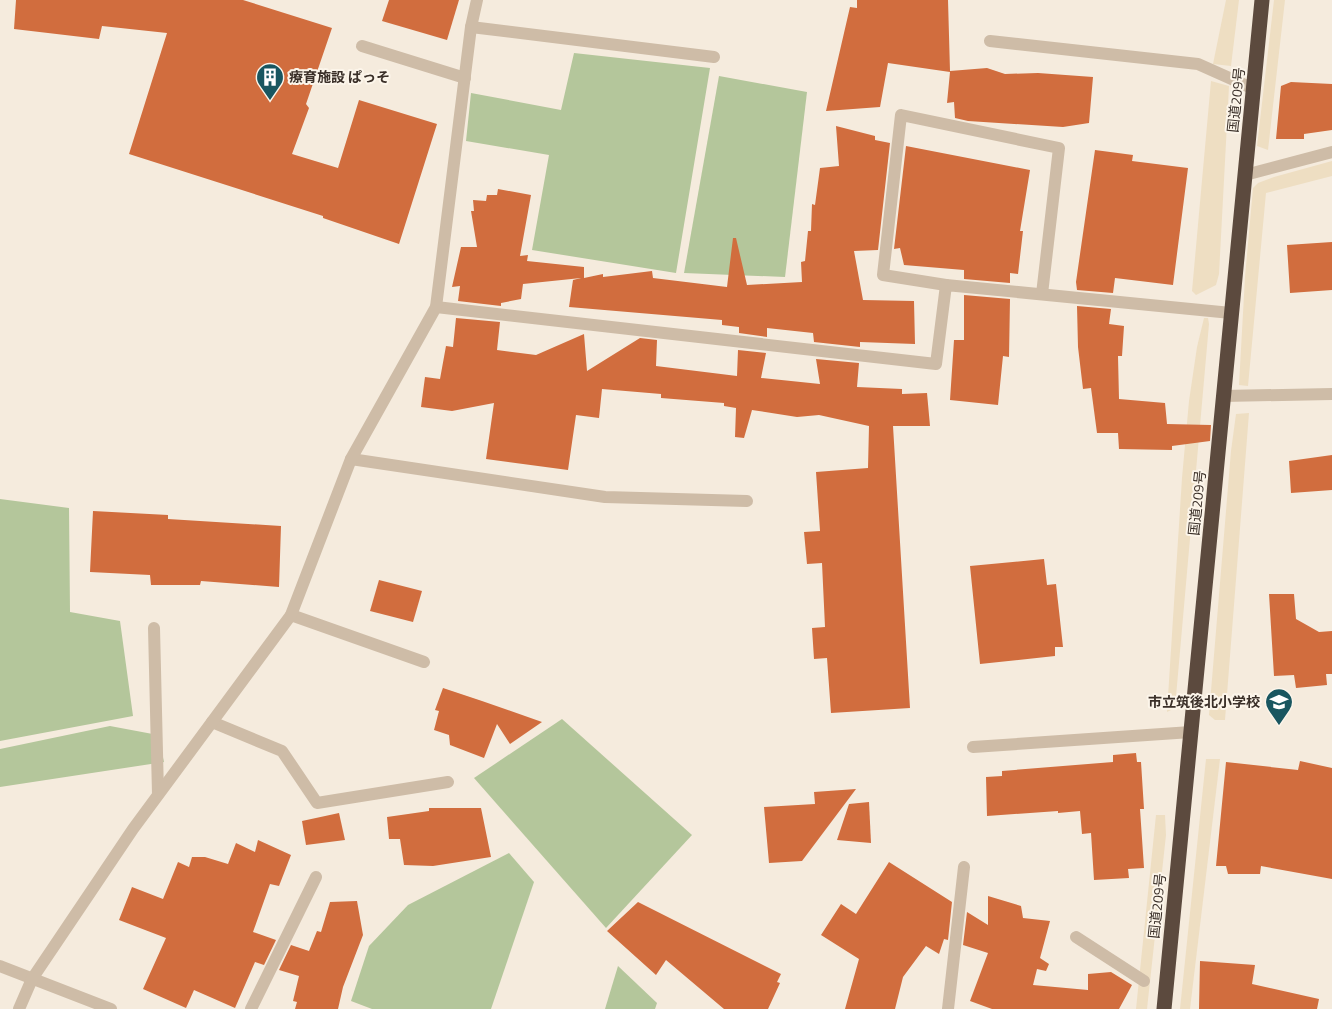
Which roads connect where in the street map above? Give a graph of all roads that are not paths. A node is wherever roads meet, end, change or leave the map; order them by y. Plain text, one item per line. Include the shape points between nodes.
1 (477, 0) edge
2 (1262, 0) edge
3 (470, 27) junction
4 (990, 41) dead end
5 (362, 46) dead end
6 (714, 57) dead end
7 (465, 78) junction
8 (1254, 89) junction
9 (1332, 152) edge
10 (1245, 175) junction
11 (946, 285) junction
12 (1042, 294) junction
13 (436, 307) junction
14 (1231, 313) junction
15 (1332, 394) edge
16 (1223, 396) junction
17 (351, 460) junction
18 (747, 502) dead end
19 (291, 614) junction
20 (154, 628) dead end
21 (424, 662) dead end
22 (212, 722) junction
23 (1191, 732) junction
24 (973, 747) dead end
25 (448, 782) dead end
26 (158, 794) junction
27 (964, 867) dead end
28 (316, 877) dead end
29 (1076, 937) dead end
30 (0, 966) edge
31 (32, 978) junction
32 (1144, 982) dead end
33 (19, 1009) edge
34 (111, 1009) edge
35 (250, 1009) edge
36 (948, 1009) edge
37 (1164, 1009) edge

1 - 3 street
2 - 8 highway, 国道209号
3 - 6 street
3 - 7 street
4 - 8 street via 1198,64
5 - 7 street
7 - 13 street
8 - 10 highway, 国道209号
9 - 10 street
10 - 14 highway, 国道209号
11 - 12 street
11 - 12 street via 883,275 901,115 1059,148
11 - 13 street via 936,364
12 - 14 street
13 - 17 street
14 - 16 highway, 国道209号
15 - 16 street
16 - 23 highway, 国道209号
17 - 18 street via 605,497
17 - 19 street
19 - 21 street
19 - 22 street
20 - 26 street
22 - 25 street via 282,750 317,803
22 - 26 street
23 - 24 street
23 - 37 highway, 国道209号
26 - 31 street
27 - 36 street
28 - 35 street
29 - 32 street
30 - 31 street
31 - 33 street
31 - 34 street

